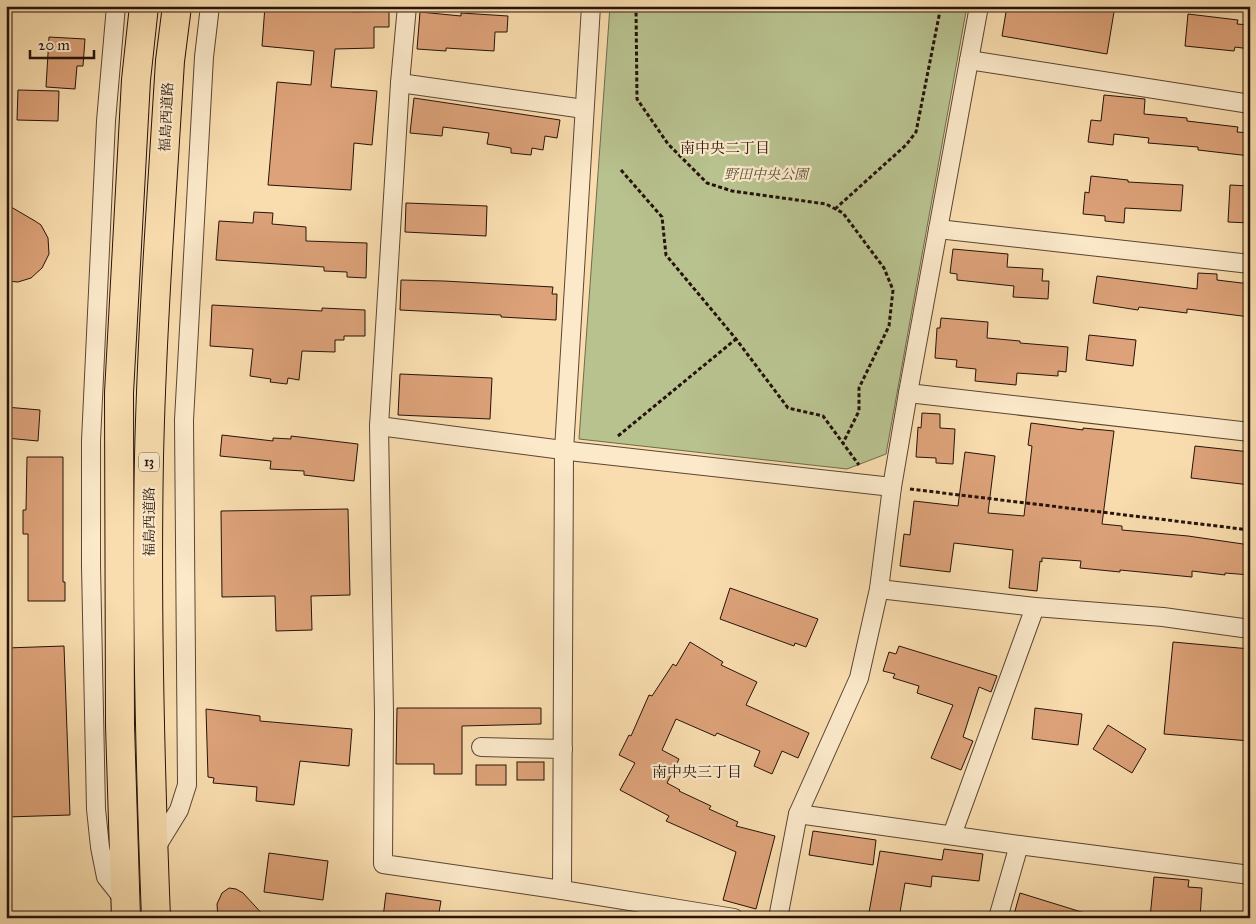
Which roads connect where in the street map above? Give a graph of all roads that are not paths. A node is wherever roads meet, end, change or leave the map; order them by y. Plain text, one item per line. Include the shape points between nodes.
1 (116, 6) edge
2 (144, 6) edge
3 (176, 6) edge
4 (210, 6) edge
5 (407, 6) edge
6 (592, 6) edge
7 (979, 6) edge
8 (969, 60) junction
9 (400, 83) junction
10 (1250, 104) edge
11 (584, 109) junction
12 (938, 229) junction
13 (1250, 264) edge
14 (908, 393) junction
15 (379, 426) junction
16 (1250, 432) edge
17 (564, 450) junction
18 (892, 487) junction
19 (879, 589) junction
20 (1035, 607) junction
21 (1250, 629) edge
22 (480, 747) dead end
23 (563, 749) junction
24 (798, 814) junction
25 (952, 835) junction
26 (1019, 845) junction
27 (154, 853) junction
28 (1250, 874) edge
29 (562, 890) junction
30 (126, 909) edge
31 (156, 918) edge
32 (734, 918) edge
33 (778, 918) edge
34 (998, 918) edge

1 - 30 street via 106,121 94,369 91,566 96,809 106,877
2 - 30 highway, 13 via 136,80 119,393 120,725
3 - 27 highway, 福島西道路 / 13 via 169,71 149,459 149,733
4 - 27 street via 203,67 184,420 188,785
5 - 9 street
6 - 11 street
7 - 8 street
8 - 10 street
8 - 12 street
9 - 11 street
9 - 15 street
11 - 17 street
12 - 13 street
12 - 14 street
14 - 16 street
14 - 18 street
15 - 17 street
15 - 29 street via 383,864
17 - 18 street
17 - 23 street
18 - 19 street
19 - 20 street
19 - 24 street via 859,678
20 - 21 street
20 - 25 street
22 - 23 street
23 - 29 street
24 - 25 street
24 - 33 street
25 - 26 street
26 - 28 street
26 - 34 street
27 - 31 highway, 福島西道路 / 13
29 - 32 street

